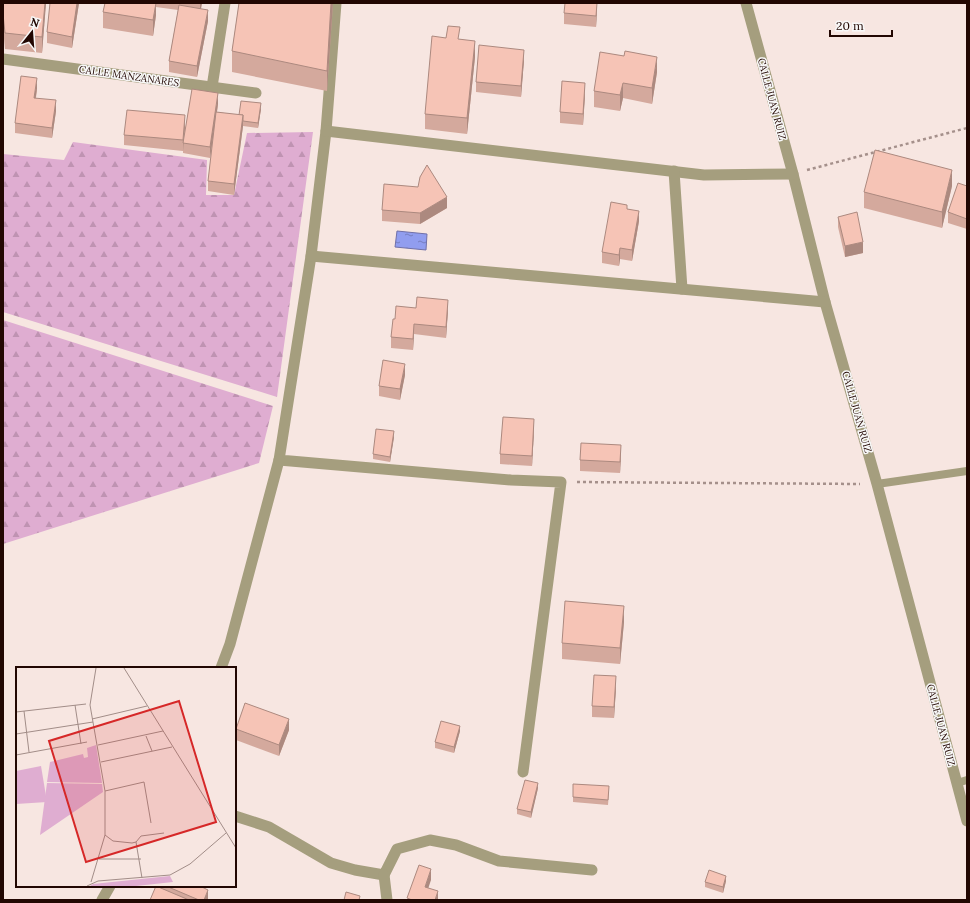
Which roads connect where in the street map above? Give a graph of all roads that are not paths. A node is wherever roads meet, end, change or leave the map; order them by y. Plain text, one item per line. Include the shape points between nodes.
1 (225, 3) edge
2 (336, 3) edge
3 (746, 3) edge
4 (3, 59) edge
5 (212, 87) junction
6 (256, 93) dead end
7 (326, 131) junction
8 (674, 171) junction
9 (792, 174) junction
10 (310, 256) junction
11 (682, 289) junction
12 (825, 302) junction
13 (279, 460) junction
14 (967, 471) edge
15 (878, 484) junction
16 (221, 667) edge
17 (523, 772) dead end
18 (962, 782) edge
19 (236, 816) edge
20 (967, 821) edge
21 (592, 870) dead end
22 (384, 874) junction
23 (109, 887) edge
24 (102, 900) edge
25 (387, 900) edge

1 - 5 street
2 - 7 street
3 - 9 street, CALLE JUAN RUIZ
4 - 5 street, CALLE MANZANARES
5 - 6 street, CALLE MANZANARES
7 - 8 street
7 - 10 street
8 - 9 street via 704,175
8 - 11 street
9 - 12 street, CALLE JUAN RUIZ
10 - 11 street
10 - 13 street
11 - 12 street
12 - 15 street, CALLE JUAN RUIZ
13 - 16 street via 230,644
13 - 17 street via 561,482
14 - 15 lane
15 - 18 street, CALLE JUAN RUIZ
18 - 20 street, CALLE JUAN RUIZ
19 - 22 street via 269,827 331,863
21 - 22 street via 499,861 456,845 430,840 397,849
22 - 25 street
23 - 24 street

